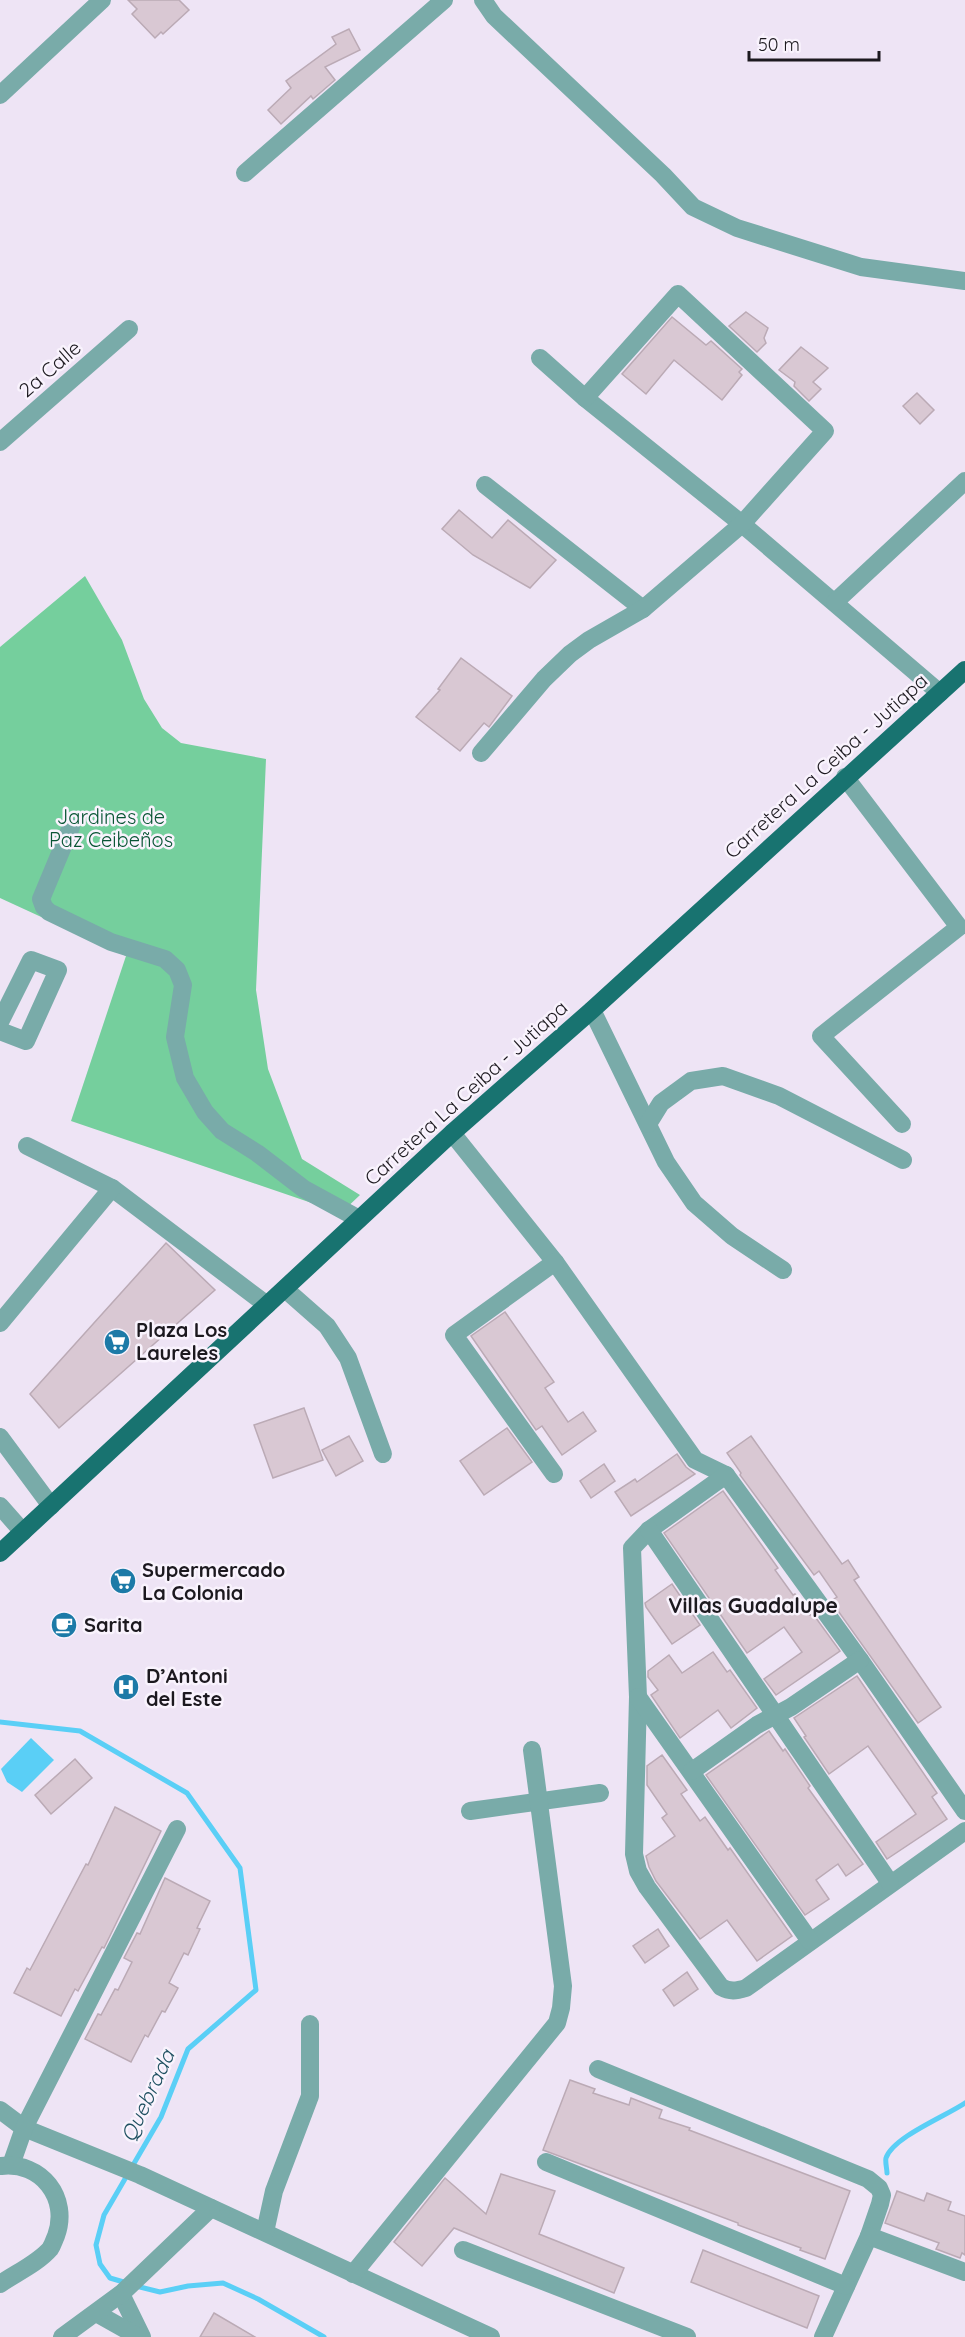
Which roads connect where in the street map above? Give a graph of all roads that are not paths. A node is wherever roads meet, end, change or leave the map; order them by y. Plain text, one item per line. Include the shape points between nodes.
1 (102, 0) edge
2 (444, 0) edge
3 (483, 0) edge
4 (0, 96) edge
5 (245, 173) dead end
6 (965, 281) edge
7 (129, 329) dead end
8 (540, 358) dead end
9 (585, 398) junction
10 (0, 442) edge
11 (965, 480) edge
12 (485, 485) dead end
13 (742, 524) junction
14 (835, 602) junction
15 (643, 609) junction
16 (965, 670) edge
17 (940, 693) junction
18 (481, 753) dead end
19 (845, 777) junction
20 (71, 827) dead end
21 (592, 1010) junction
22 (0, 1022) edge
23 (0, 1031) edge
24 (648, 1124) junction
25 (902, 1124) dead end
26 (452, 1133) junction
27 (27, 1146) dead end
28 (903, 1160) dead end
29 (112, 1188) junction
30 (359, 1220) junction
31 (555, 1262) junction
32 (783, 1270) dead end
33 (285, 1289) junction
34 (267, 1305) junction
35 (0, 1323) edge
36 (0, 1437) edge
37 (383, 1454) dead end
38 (554, 1474) dead end
39 (726, 1475) junction
40 (0, 1506) edge
41 (51, 1506) junction
42 (649, 1530) junction
43 (23, 1532) junction
44 (0, 1554) edge
45 (860, 1660) junction
46 (638, 1697) junction
47 (774, 1716) junction
48 (532, 1750) dead end
49 (692, 1771) junction
50 (600, 1793) dead end
51 (538, 1801) junction
52 (470, 1811) dead end
53 (965, 1811) edge
54 (177, 1829) dead end
55 (965, 1831) edge
56 (890, 1884) junction
57 (810, 1941) junction
58 (310, 2024) dead end
59 (598, 2068) dead end
60 (0, 2110) edge
61 (24, 2128) junction
62 (546, 2162) dead end
63 (6, 2166) edge
64 (211, 2208) junction
65 (265, 2232) junction
66 (869, 2236) junction
67 (463, 2250) dead end
68 (965, 2272) edge
69 (353, 2274) junction
70 (0, 2284) edge
71 (846, 2286) junction
72 (122, 2293) junction
73 (96, 2313) junction
74 (62, 2337) edge
75 (140, 2337) edge
76 (491, 2337) edge
77 (687, 2337) edge
78 (823, 2337) edge

1 - 4 street
2 - 5 street
3 - 6 street via 494,16 693,207 737,228 861,267
7 - 10 street, 2a Calle
8 - 9 street
9 - 13 street
9 - 13 street via 678,294 825,431
11 - 14 street
12 - 15 street
13 - 14 street
13 - 15 street
14 - 17 street
15 - 18 street via 570,654
16 - 17 main road, Carretera La Ceiba - Jutiapa
17 - 19 main road, Carretera La Ceiba - Jutiapa
19 - 21 main road, Carretera La Ceiba - Jutiapa
19 - 25 street via 959,927 821,1036
20 - 30 street via 41,899 44,907 111,942 165,960 177,970 183,985 175,1037 185,1078 205,1112 222,1131 304,1189
21 - 24 street
21 - 26 main road, Carretera La Ceiba - Jutiapa
22 - 23 street via 31,960 58,970 26,1041
24 - 28 street via 661,1103 692,1081 723,1076 779,1096
24 - 32 street via 666,1162 694,1203 732,1236
26 - 30 main road, Carretera La Ceiba - Jutiapa
26 - 31 street
27 - 29 street
29 - 34 street
29 - 35 street
30 - 33 main road, Carretera La Ceiba - Jutiapa
31 - 38 street via 454,1335
31 - 39 street via 695,1460
33 - 34 main road, Carretera La Ceiba - Jutiapa
33 - 37 street via 327,1326 348,1358
34 - 41 main road, Carretera La Ceiba - Jutiapa
36 - 41 street
39 - 42 street
39 - 45 street
40 - 43 street
41 - 43 main road, Carretera La Ceiba - Jutiapa
42 - 46 street via 632,1548
42 - 47 street
43 - 44 main road, Carretera La Ceiba - Jutiapa
45 - 47 street
45 - 53 street
46 - 49 street
46 - 57 street via 634,1854 647,1887 728,1991 746,1988
47 - 49 street
47 - 56 street
48 - 51 street
49 - 57 street
50 - 51 street
51 - 52 street
51 - 69 street via 563,1986 557,2024
54 - 61 street
55 - 56 street
56 - 57 street
58 - 65 street via 310,2096 274,2191
59 - 66 street via 874,2183 882,2195
60 - 61 street
61 - 63 street
61 - 64 street
62 - 71 street
63 - 70 street via 24,2167 37,2174 53,2189 61,2209 52,2248
64 - 65 street
64 - 72 street
65 - 69 street
66 - 68 street
66 - 71 street
67 - 77 street
69 - 76 street
71 - 78 street
72 - 73 street
72 - 75 street
73 - 74 street
73 - 75 street

